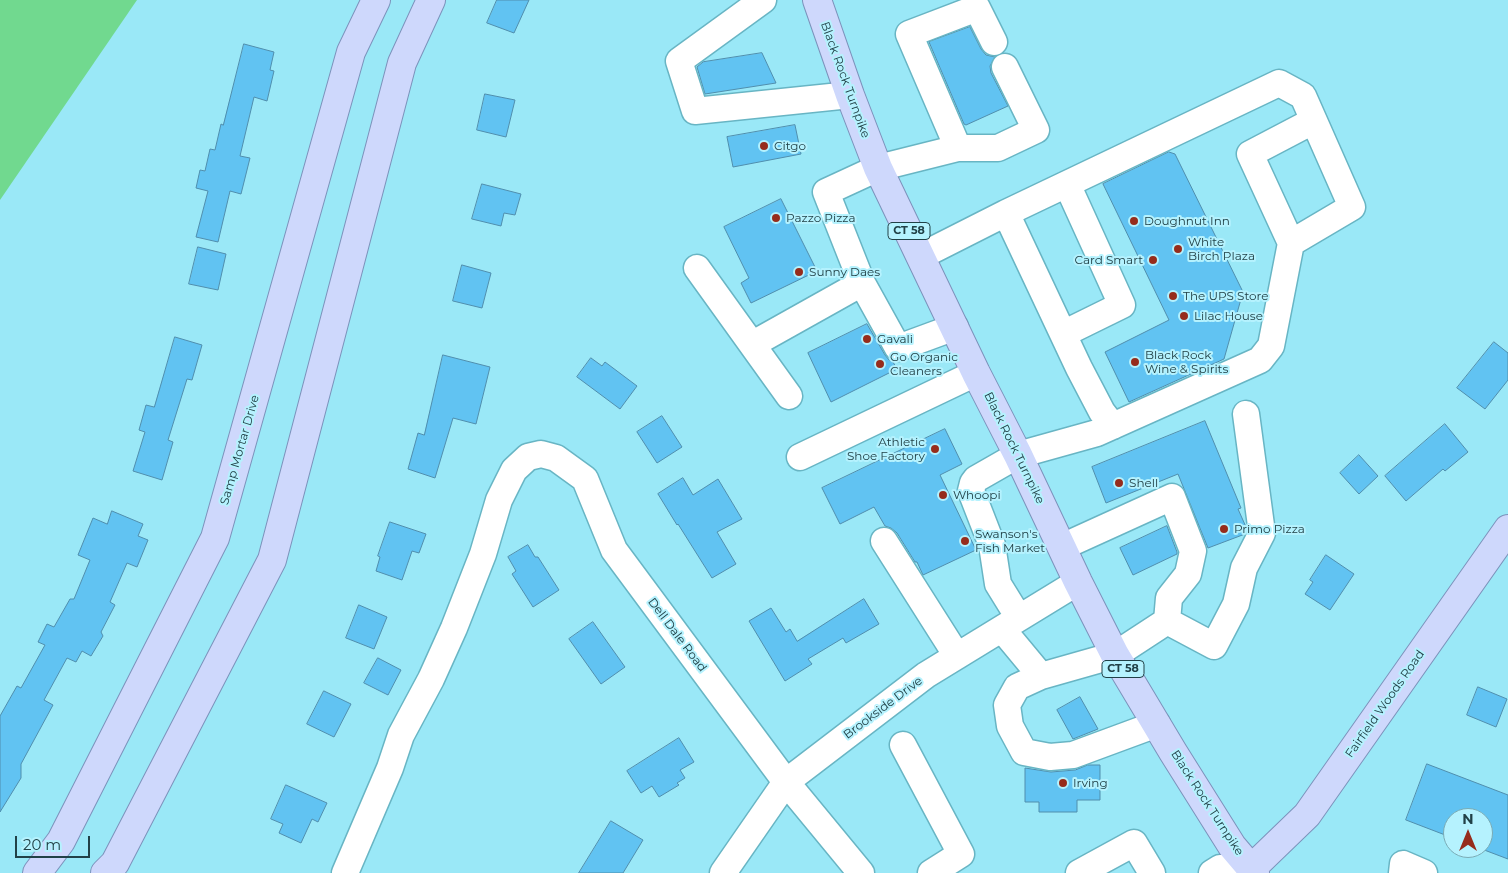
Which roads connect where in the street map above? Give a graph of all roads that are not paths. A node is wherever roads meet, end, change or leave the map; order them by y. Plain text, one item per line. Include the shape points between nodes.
1 (376, 0) edge
2 (431, 0) edge
3 (763, 0) edge
4 (817, 0) edge
5 (994, 42) dead end
6 (1005, 67) dead end
7 (850, 95) junction
8 (1313, 121) junction
9 (958, 148) junction
10 (878, 168) junction
11 (1067, 184) junction
12 (1006, 213) junction
13 (1291, 243) junction
14 (922, 256) junction
15 (697, 268) dead end
16 (862, 282) junction
17 (955, 327) junction
18 (1063, 334) junction
19 (752, 344) junction
20 (976, 373) junction
21 (789, 396) dead end
22 (1246, 414) dead end
23 (1113, 426) junction
24 (1018, 455) junction
25 (800, 456) dead end
26 (1508, 529) edge
27 (884, 541) dead end
28 (1062, 548) junction
29 (1078, 582) junction
30 (1167, 621) junction
31 (1010, 623) junction
32 (1115, 655) junction
33 (957, 656) junction
34 (1041, 676) junction
35 (1157, 724) junction
36 (903, 745) dead end
37 (786, 782) junction
38 (1252, 872) edge
39 (37, 873) edge
40 (105, 873) edge
41 (345, 873) edge
42 (723, 873) edge
43 (862, 873) edge
44 (931, 873) edge
45 (1079, 873) edge
46 (1152, 873) edge
47 (1212, 873) edge
48 (1402, 873) edge
49 (1424, 873) edge

1 - 39 main road, Samp Mortar Drive via 351,52 215,538 61,841
2 - 40 main road via 402,63 272,560 115,863
3 - 7 street via 680,61 695,111
4 - 7 main road, Black Rock Turnpike / CT 58
5 - 9 street via 977,8 909,34
6 - 9 street via 1036,130 998,148
7 - 10 main road, Black Rock Turnpike / CT 58
8 - 11 street via 1303,96 1279,83
8 - 13 street via 1352,207
8 - 13 street via 1250,154
9 - 10 street
10 - 14 main road, Black Rock Turnpike / CT 58
10 - 16 street via 826,192
11 - 12 street
11 - 18 street via 1122,305
12 - 14 street
12 - 18 street
13 - 23 street via 1271,346 1260,360
14 - 17 main road, Black Rock Turnpike / CT 58
15 - 19 street
16 - 17 street via 898,348
16 - 19 street
17 - 20 main road, Black Rock Turnpike / CT 58
18 - 23 street via 1102,412
19 - 21 street
20 - 24 main road, Black Rock Turnpike / CT 58
20 - 25 street
22 - 30 street via 1262,534 1244,568 1236,604 1214,646
23 - 24 street
24 - 28 main road, Black Rock Turnpike / CT 58
24 - 31 street via 976,479 972,491 992,545 996,578
26 - 38 main road, Fairfield Woods Road via 1308,815
27 - 33 street
28 - 29 main road, Black Rock Turnpike / CT 58
28 - 30 street via 1172,497 1193,551 1188,574 1169,598
29 - 31 street, Brookside Drive
29 - 32 main road, Black Rock Turnpike / CT 58
30 - 32 street
31 - 33 street, Brookside Drive
31 - 34 street
32 - 34 street
32 - 35 main road, Black Rock Turnpike / CT 58
33 - 37 street, Brookside Drive via 926,675
34 - 35 street via 1017,687 1007,705 1010,726 1024,752 1050,757 1073,755
35 - 38 main road, Black Rock Turnpike / CT 58 via 1227,838
36 - 44 street via 960,854
37 - 41 street, Dell Dale Road via 614,550 585,479 556,458 540,454 528,457 514,470 499,500 483,554 454,628 401,735
37 - 42 street, Brookside Drive
37 - 43 street, Dell Dale Road
38 - 47 street via 1220,868
45 - 46 street via 1134,844
48 - 49 street via 1403,864

